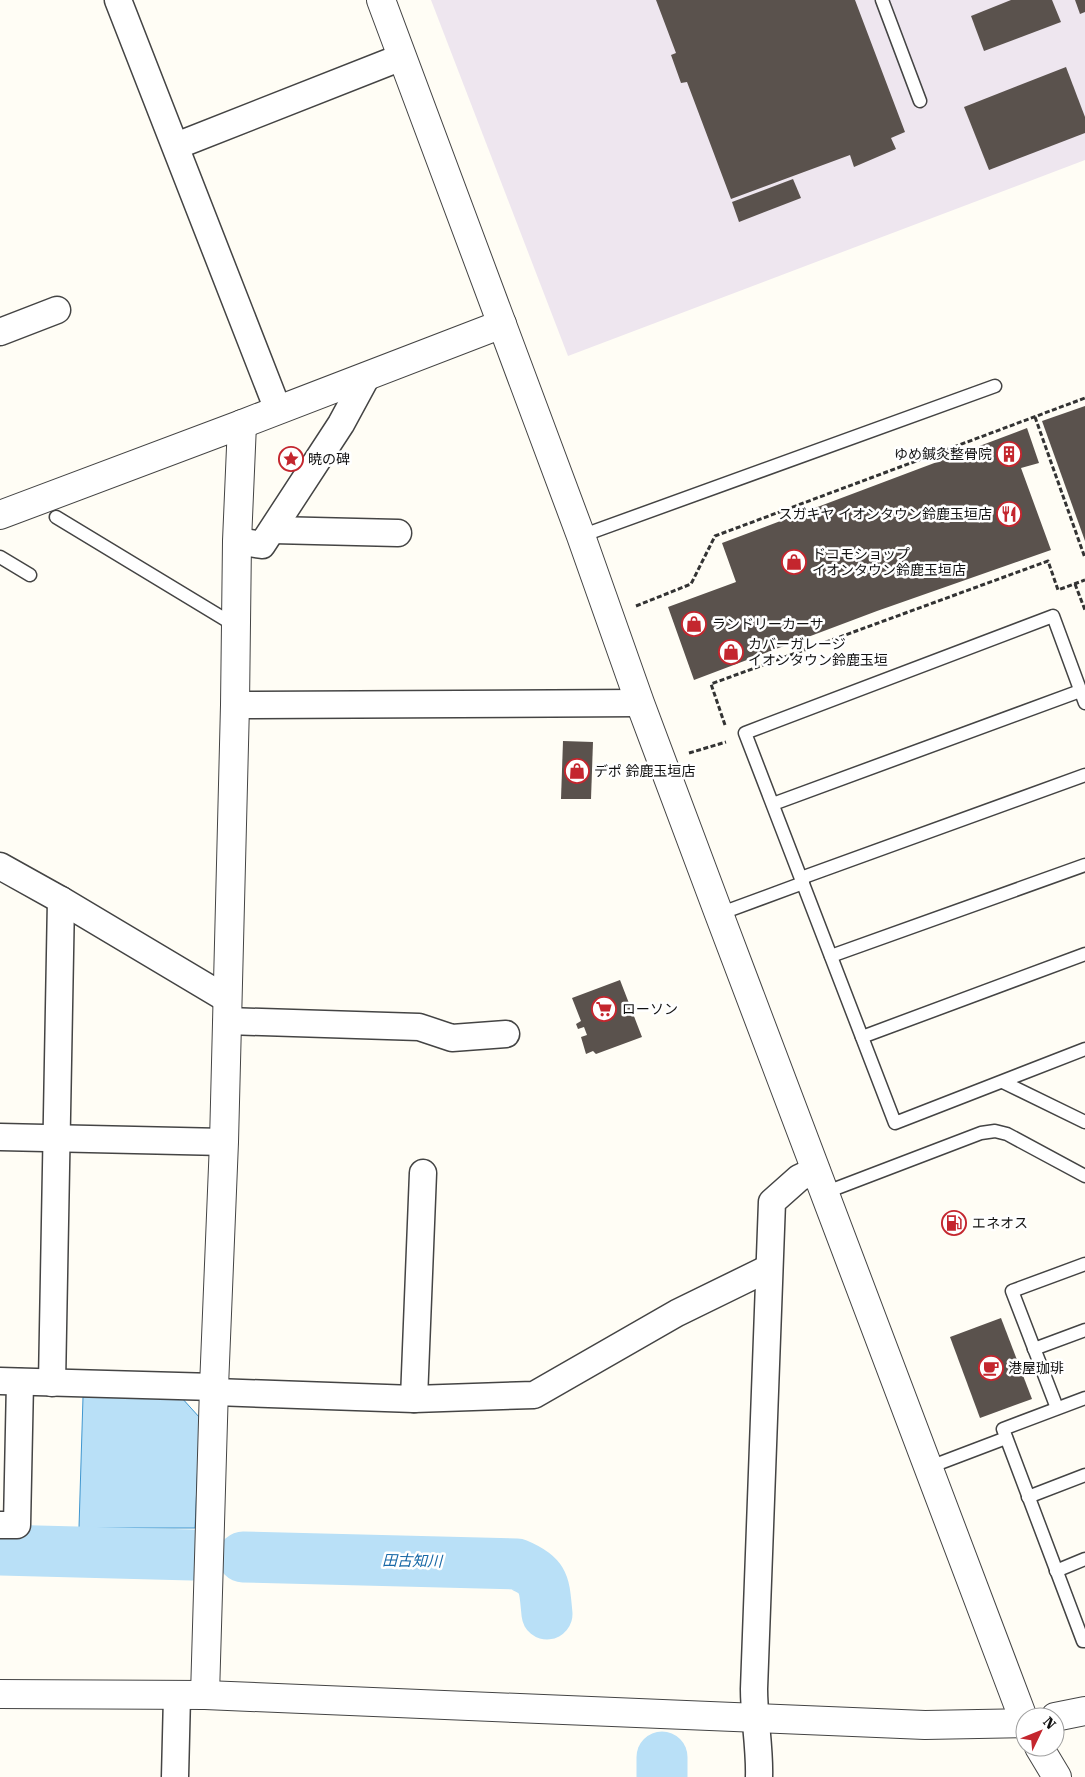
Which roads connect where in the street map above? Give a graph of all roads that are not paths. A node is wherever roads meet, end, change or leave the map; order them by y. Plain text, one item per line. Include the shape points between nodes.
1 (118, 0) edge
2 (381, 0) edge
3 (882, 0) edge
4 (402, 57) junction
5 (920, 102) dead end
6 (176, 146) junction
7 (57, 310) dead end
8 (502, 324) junction
9 (0, 332) edge
10 (367, 376) junction
11 (995, 386) dead end
12 (278, 410) junction
13 (242, 424) junction
14 (0, 515) edge
15 (56, 517) dead end
16 (272, 530) junction
17 (398, 532) dead end
18 (581, 536) junction
19 (237, 541) junction
20 (0, 556) edge
21 (30, 574) dead end
22 (236, 626) junction
23 (1083, 697) edge
24 (640, 703) junction
25 (235, 705) junction
26 (1085, 775) edge
27 (773, 804) junction
28 (1085, 865) edge
29 (0, 866) edge
30 (802, 881) junction
31 (61, 900) junction
32 (719, 914) junction
33 (1085, 954) edge
34 (831, 956) junction
35 (227, 1010) junction
36 (506, 1034) dead end
37 (862, 1038) junction
38 (1085, 1049) edge
39 (1003, 1082) junction
40 (1085, 1122) edge
41 (0, 1137) edge
42 (56, 1138) junction
43 (224, 1142) junction
44 (423, 1173) dead end
45 (1085, 1176) edge
46 (820, 1181) junction
47 (1085, 1264) edge
48 (769, 1268) junction
49 (1085, 1330) edge
50 (1034, 1349) junction
51 (10, 1382) edge
52 (52, 1382) junction
53 (214, 1390) junction
54 (1085, 1398) edge
55 (414, 1399) junction
56 (1057, 1408) junction
57 (1006, 1438) junction
58 (927, 1468) junction
59 (1085, 1475) edge
60 (1028, 1497) junction
61 (0, 1525) edge
62 (1085, 1559) edge
63 (1056, 1570) junction
64 (1085, 1641) edge
65 (0, 1694) edge
66 (205, 1695) junction
67 (177, 1696) junction
68 (1085, 1711) edge
69 (1065, 1715) edge
70 (754, 1717) junction
71 (1045, 1757) edge
72 (175, 1777) edge
73 (759, 1777) edge
74 (1057, 1777) edge

1 - 6 street
2 - 4 street
3 - 5 lane
4 - 6 street
4 - 8 street
6 - 12 street
7 - 9 street
8 - 10 street
8 - 18 street
10 - 12 street
10 - 16 street via 341,424
11 - 18 lane
12 - 13 street
13 - 14 street
13 - 19 street
15 - 22 lane
16 - 17 street
16 - 19 street via 262,545
18 - 24 street
19 - 22 street
20 - 21 lane
22 - 25 street
23 - 27 lane
23 - 27 lane via 1053,616 745,733
24 - 25 street
24 - 32 street
25 - 35 street
26 - 30 lane
27 - 30 lane
28 - 34 lane
29 - 31 street
30 - 32 lane
30 - 34 lane
31 - 35 street
31 - 42 street
32 - 46 street
33 - 37 lane
34 - 37 lane
35 - 36 street via 419,1027 452,1038
35 - 43 street
37 - 39 lane via 895,1123
38 - 39 lane
39 - 40 lane
41 - 42 street
42 - 43 street
42 - 52 street
43 - 53 street
44 - 55 street
45 - 46 lane via 1007,1134 995,1131
46 - 48 street via 799,1178 772,1202
46 - 58 street
47 - 50 lane via 1012,1290
48 - 55 street via 677,1313 534,1395
48 - 70 street
49 - 50 lane
50 - 56 lane
51 - 52 street
51 - 61 street via 17,1526
52 - 53 street
53 - 55 street
53 - 66 street
54 - 56 lane
56 - 57 lane via 1003,1429
57 - 58 lane
57 - 60 lane
58 - 70 street via 1025,1723 925,1724
59 - 60 lane
60 - 63 lane
62 - 63 lane
63 - 64 lane
65 - 67 street
66 - 67 street
66 - 70 street
67 - 72 street
68 - 69 street
70 - 73 street
71 - 74 street

